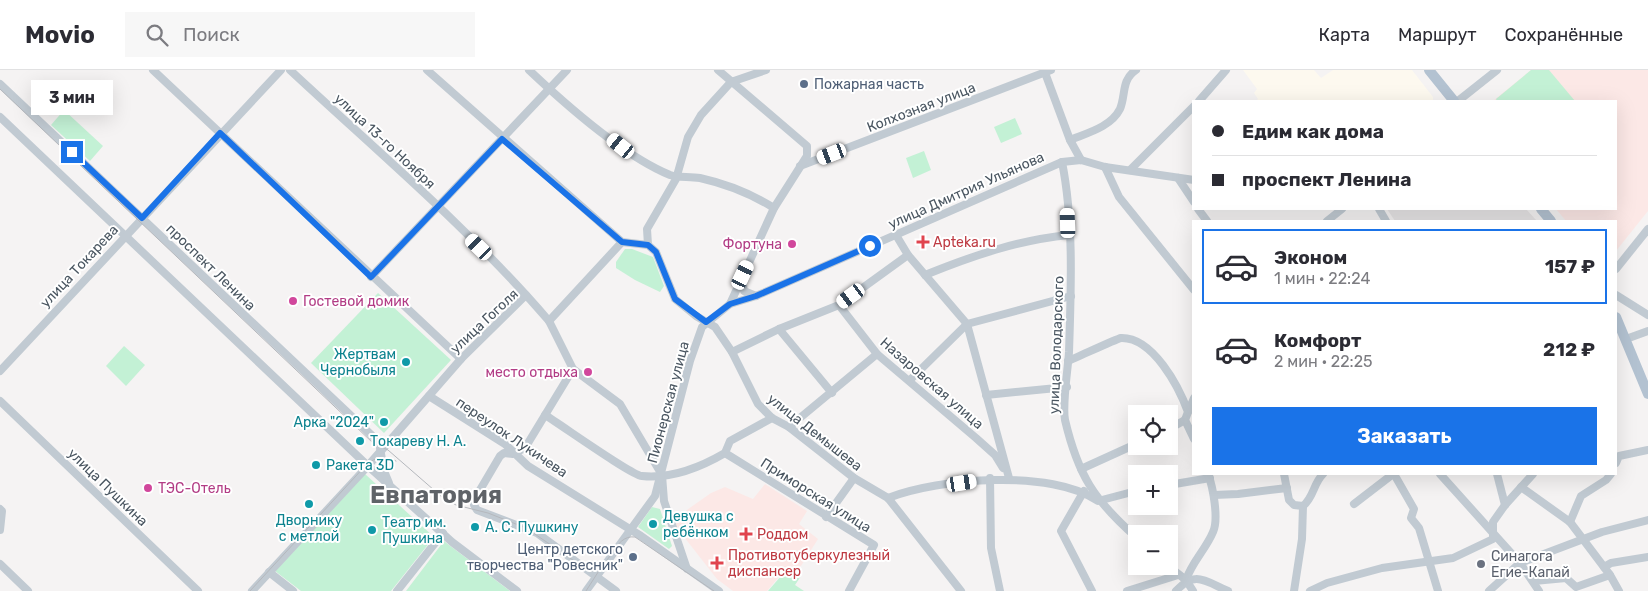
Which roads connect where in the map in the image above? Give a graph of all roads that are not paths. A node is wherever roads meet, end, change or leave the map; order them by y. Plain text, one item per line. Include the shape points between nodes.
1 (153, 70) edge
2 (281, 70) edge
3 (290, 70) edge
4 (427, 70) edge
5 (529, 70) edge
6 (567, 70) edge
7 (718, 70) edge
8 (766, 70) edge
9 (1136, 70) edge
10 (1226, 70) edge
11 (1429, 70) edge
12 (1497, 70) edge
13 (1047, 71) edge
14 (731, 82) junction
15 (0, 84) edge
16 (550, 89) junction
17 (1199, 100) edge
18 (1453, 100) edge
19 (1459, 100) edge
20 (1192, 108) edge
21 (0, 117) edge
22 (220, 133) junction
23 (502, 139) junction
24 (1070, 140) junction
25 (1081, 160) junction
26 (1062, 162) junction
27 (800, 166) junction
28 (1105, 167) junction
29 (1130, 170) junction
30 (676, 176) junction
31 (1178, 178) junction
32 (1192, 180) edge
33 (1192, 199) edge
34 (438, 208) junction
35 (774, 208) junction
36 (1341, 210) edge
37 (1542, 210) edge
38 (142, 218) junction
39 (1328, 220) edge
40 (1550, 220) edge
41 (1648, 229) edge
42 (896, 235) junction
43 (1069, 235) junction
44 (125, 236) junction
45 (622, 242) junction
46 (648, 245) junction
47 (908, 255) junction
48 (1617, 267) edge
49 (925, 275) junction
50 (371, 277) junction
51 (742, 277) junction
52 (1192, 288) edge
53 (526, 295) junction
54 (756, 296) junction
55 (1071, 296) junction
56 (1617, 296) edge
57 (730, 304) junction
58 (839, 305) junction
59 (1648, 314) edge
60 (1617, 319) edge
61 (549, 321) junction
62 (706, 322) junction
63 (967, 324) junction
64 (779, 330) junction
65 (1648, 331) edge
66 (1626, 339) junction
67 (732, 352) junction
68 (877, 354) junction
69 (461, 359) junction
70 (1068, 361) junction
71 (573, 369) junction
72 (0, 370) edge
73 (910, 380) junction
74 (1066, 387) junction
75 (832, 393) junction
76 (1648, 394) edge
77 (986, 395) junction
78 (429, 396) junction
79 (0, 401) edge
80 (1190, 408) edge
81 (546, 415) junction
82 (772, 418) junction
83 (1178, 420) edge
84 (1192, 424) edge
85 (789, 427) junction
86 (382, 448) junction
87 (1128, 448) edge
88 (1648, 450) edge
89 (725, 453) junction
90 (513, 454) junction
91 (1617, 461) edge
92 (368, 466) junction
93 (1081, 469) junction
94 (662, 475) junction
95 (1284, 475) edge
96 (1322, 475) edge
97 (1392, 475) edge
98 (1394, 475) edge
99 (1441, 475) edge
100 (1496, 475) edge
101 (1532, 475) edge
102 (1610, 475) edge
103 (1209, 476) edge
104 (854, 478) junction
105 (990, 478) junction
106 (1010, 478) junction
107 (1178, 483) edge
108 (390, 485) junction
109 (1521, 486) junction
110 (1287, 488) junction
111 (1084, 491) junction
112 (1128, 493) edge
113 (1214, 495) junction
114 (655, 496) junction
115 (888, 498) junction
116 (664, 501) junction
117 (1098, 501) junction
118 (1354, 504) dead end
119 (1505, 505) junction
120 (1303, 506) junction
121 (0, 509) edge
122 (826, 517) junction
123 (1648, 520) edge
124 (1570, 522) junction
125 (1128, 529) edge
126 (0, 530) edge
127 (631, 530) junction
128 (443, 533) junction
129 (1492, 533) junction
130 (1581, 540) junction
131 (1648, 557) edge
132 (1428, 563) junction
133 (1520, 563) junction
134 (0, 564) edge
135 (1604, 567) junction
136 (687, 568) junction
137 (269, 572) junction
138 (1178, 575) joint
139 (1610, 575) junction
140 (597, 577) junction
141 (1186, 580) junction
142 (1534, 581) junction
143 (28, 591) edge
144 (198, 591) edge
145 (252, 591) edge
146 (293, 591) edge
147 (398, 591) edge
148 (517, 591) edge
149 (586, 591) edge
150 (616, 591) edge
151 (718, 591) edge
152 (849, 591) edge
153 (961, 591) edge
154 (1000, 591) edge
155 (1092, 591) edge
156 (1126, 591) edge
157 (1176, 591) edge
158 (1193, 591) edge
159 (1228, 591) edge
160 (1294, 591) edge
161 (1310, 591) edge
162 (1438, 591) edge
163 (1489, 591) edge
164 (1539, 591) edge
165 (1619, 591) edge

1 - 22 street
2 - 22 street, улица Токарева
3 - 34 street, улица 13-го Ноября
4 - 23 street
5 - 16 street
6 - 16 street
7 - 14 street
8 - 14 street
9 - 24 street via 1124,84 1116,115 1107,124
10 - 17 street
11 - 18 main road
12 - 19 street
13 - 24 street
13 - 27 street, Колхозная улица
14 - 27 street, Пионерская улица via 807,146 807,156
14 - 30 street via 702,115 688,137
15 - 38 street, проспект Ленина
16 - 23 street
16 - 30 street via 634,156
20 - 29 street
21 - 44 street
22 - 38 street, улица Токарева
22 - 50 street
23 - 34 street
23 - 45 street
24 - 25 street
25 - 26 street, улица Дмитрия Ульянова
25 - 28 street, улица Дмитрия Ульянова
26 - 42 street, улица Дмитрия Ульянова
26 - 43 street, улица Володарского
27 - 35 street, Пионерская улица
28 - 29 street, улица Дмитрия Ульянова
28 - 52 street via 1119,197
29 - 31 street, улица Дмитрия Ульянова
30 - 35 street via 725,184
30 - 46 street via 647,229
31 - 32 street, улица Дмитрия Ульянова
31 - 33 street
34 - 50 street
34 - 53 street, улица 13-го Ноября
35 - 51 street, Пионерская улица
36 - 39 street
37 - 40 main road
38 - 44 street, улица Токарева
38 - 86 street, проспект Ленина
41 - 48 street
42 - 47 street
42 - 54 street, улица Дмитрия Ульянова
43 - 49 street via 1010,245
43 - 55 street, улица Володарского
44 - 72 street, улица Токарева
44 - 92 street
45 - 46 street
45 - 61 street
46 - 62 street, улица Демышева via 656,252 675,299
47 - 49 street
47 - 58 street
49 - 63 street
50 - 69 street
51 - 54 street via 744,291
51 - 57 street, Пионерская улица
53 - 61 street, улица Гоголя
53 - 69 street, улица Гоголя
54 - 57 street, улица Дмитрия Ульянова
55 - 63 street
55 - 70 street, улица Володарского
56 - 59 street
57 - 62 street, Пионерская улица
58 - 64 street
58 - 68 street, Назаровская улица
60 - 66 main road
61 - 71 street
62 - 67 street, улица Демышева via 715,327
62 - 94 street, Пионерская улица via 690,361
63 - 73 street
63 - 77 street
64 - 67 street
64 - 75 street
65 - 66 street
66 - 76 main road
67 - 82 street, улица Демышева via 752,395
68 - 73 street, Назаровская улица
68 - 75 street
69 - 78 street, улица Гоголя
70 - 74 street, улица Володарского
70 - 80 street via 1119,338 1139,342 1173,377
71 - 81 street
71 - 94 street via 620,404
73 - 106 street, Назаровская улица via 994,455
74 - 77 street
74 - 93 street, улица Володарского via 1065,418
75 - 85 street
77 - 106 street
78 - 86 street, улица Гоголя
78 - 90 street, переулок Лукичева via 505,444
79 - 144 street, улица Пушкина
80 - 83 street
80 - 84 street
81 - 90 street via 524,448
81 - 94 street via 641,476
82 - 85 street, улица Демышева
82 - 89 street via 730,441
85 - 104 street, улица Демышева
86 - 92 street, улица Гоголя
86 - 108 street via 384,471
87 - 93 street
88 - 91 street via 1619,456
89 - 94 street via 702,466
89 - 122 street, Приморская улица
90 - 127 street, переулок Лукичева
90 - 140 street via 500,456 476,495 474,505 477,510 537,532
92 - 108 street
92 - 137 street
93 - 117 street, улица Володарского
94 - 114 street, Пионерская улица
94 - 116 street
95 - 110 street
96 - 120 street via 1316,480 1310,500
97 - 118 street
98 - 132 street via 1414,509 1411,518 1419,528
99 - 129 street
100 - 119 street
101 - 109 street
102 - 124 street via 1581,496
103 - 107 street
103 - 113 street
104 - 115 street, улица Демышева
104 - 122 street
105 - 106 street
105 - 115 street via 907,490
105 - 154 street via 991,548
106 - 111 street
108 - 128 street
109 - 119 street
109 - 124 street
110 - 113 street
110 - 120 street via 1289,500 1294,505
111 - 117 street
111 - 155 street via 1061,531
112 - 117 street
113 - 141 street via 1214,529
114 - 116 street
114 - 127 street, Пионерская улица
115 - 153 street, улица Демышева
116 - 136 street
117 - 125 street, улица Володарского
119 - 129 street via 1493,522
120 - 160 street
121 - 126 street
122 - 152 street, Приморская улица via 874,545
123 - 130 street
124 - 130 street
127 - 136 street, переулок Лукичева
127 - 140 street, Пионерская улица
128 - 147 street
128 - 148 street
129 - 132 street via 1492,539 1473,549 1453,558
129 - 133 street
130 - 133 street
130 - 135 street
131 - 135 street
132 - 161 street via 1382,568
132 - 162 street
133 - 142 street
133 - 163 street
134 - 143 street
135 - 139 street
136 - 151 street, переулок Лукичева
137 - 145 street
137 - 146 street
138 - 141 street
138 - 156 street
139 - 142 street via 1576,587 1566,578
139 - 165 street
140 - 149 street, Пионерская улица
140 - 150 street
141 - 157 street
141 - 158 street
141 - 159 street via 1197,578
142 - 164 street

